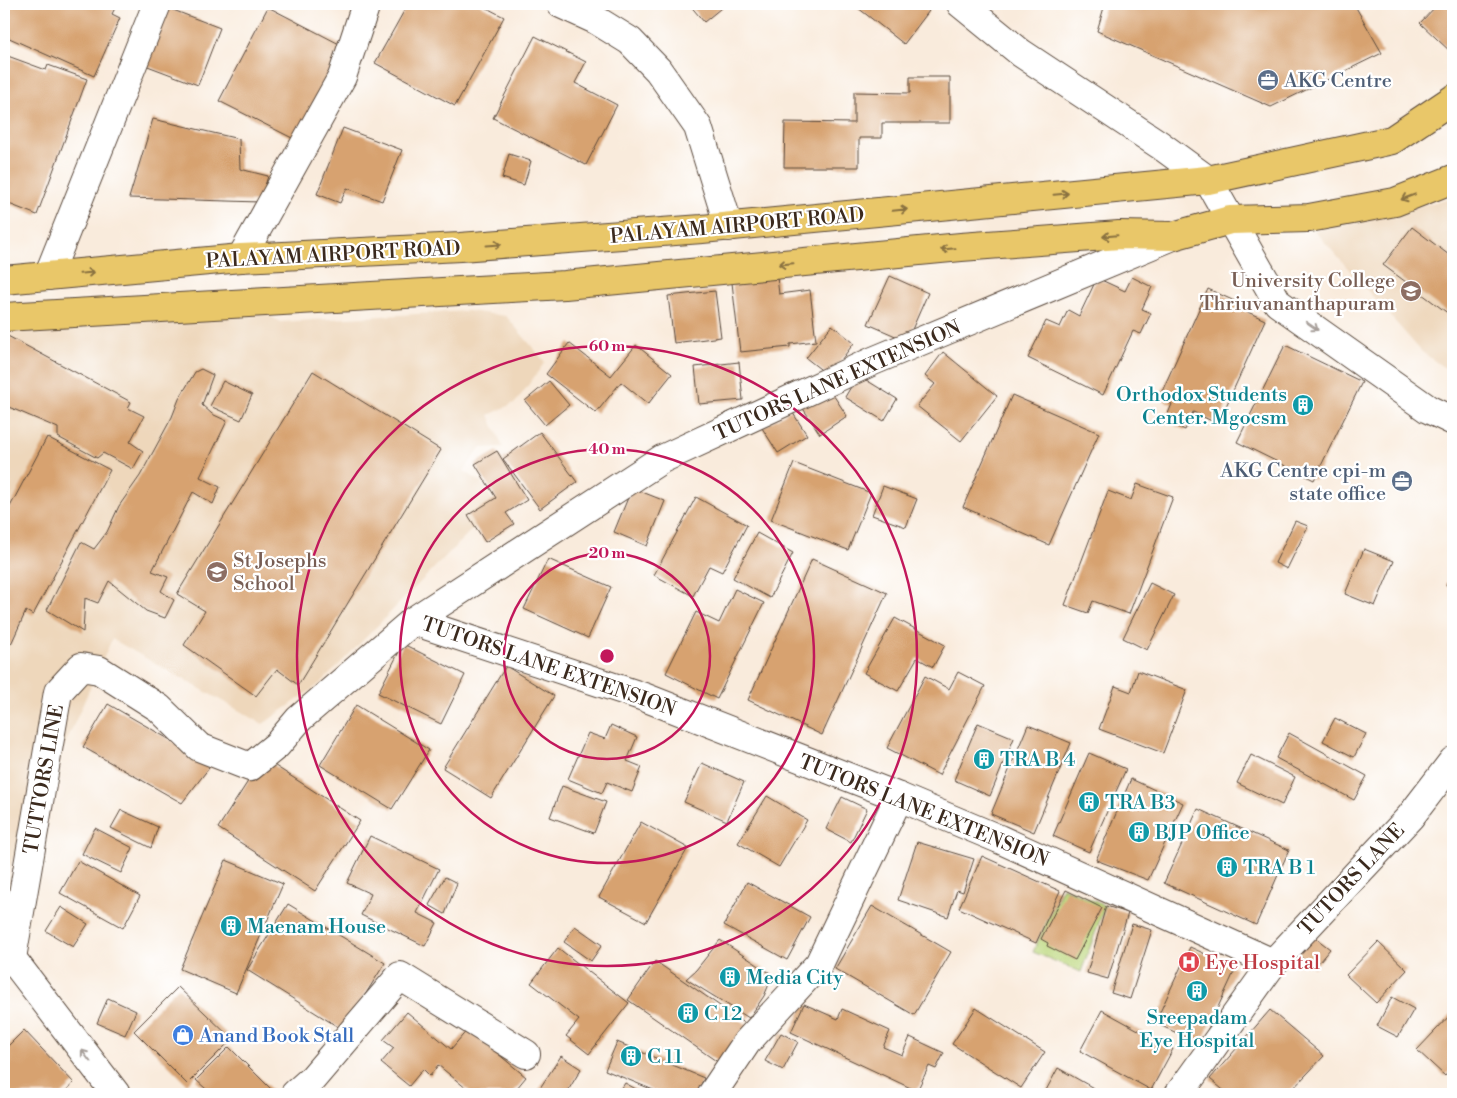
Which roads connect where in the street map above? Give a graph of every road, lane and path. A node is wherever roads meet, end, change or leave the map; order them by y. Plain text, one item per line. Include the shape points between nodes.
1 (158, 4) edge
2 (366, 4) edge
3 (560, 4) edge
4 (961, 4) edge
5 (1453, 99) edge
6 (1453, 179) edge
7 (1208, 180) junction
8 (1230, 220) junction
9 (729, 227) junction
10 (1173, 236) junction
11 (240, 258) junction
12 (48, 276) junction
13 (4, 280) edge
14 (4, 316) edge
15 (1453, 422) edge
16 (413, 621) junction
17 (1453, 761) edge
18 (899, 797) junction
19 (8, 953) edge
20 (1273, 962) junction
21 (526, 1054) dead end
22 (116, 1094) edge
23 (295, 1094) edge
24 (712, 1094) edge
25 (1179, 1094) edge

1 - 12 street
2 - 11 street via 342,77
3 - 9 street via 596,20 630,41 658,70 698,128
4 - 7 street via 1022,53
5 - 7 main road, PALAYAM AIRPORT ROAD via 1392,140
6 -> 8 main road via 1396,202 1309,218
7 - 8 street
9 -> 7 main road, PALAYAM AIRPORT ROAD
8 - 10 main road
8 -> 15 street via 1278,303 1428,409
11 -> 9 main road, PALAYAM AIRPORT ROAD via 460,247
10 -> 14 main road via 1119,235 961,247 565,285
10 - 16 street, TUTORS LANE EXTENSION via 873,361 662,459
12 -> 11 main road, PALAYAM AIRPORT ROAD
12 - 13 main road, PALAYAM AIRPORT ROAD
16 - 18 street, TUTORS LANE EXTENSION via 644,697
16 - 19 street, TUTTORS LINE via 299,719 277,745 250,767 199,747 159,708 99,670 81,667 58,692
17 - 20 street, TUTORS LANE via 1410,817
18 - 20 street, TUTORS LANE EXTENSION
18 - 24 street via 819,964 747,1042
22 -> 19 street
20 - 25 street, TUTORS LANE
21 - 23 street via 400,976 313,1078

